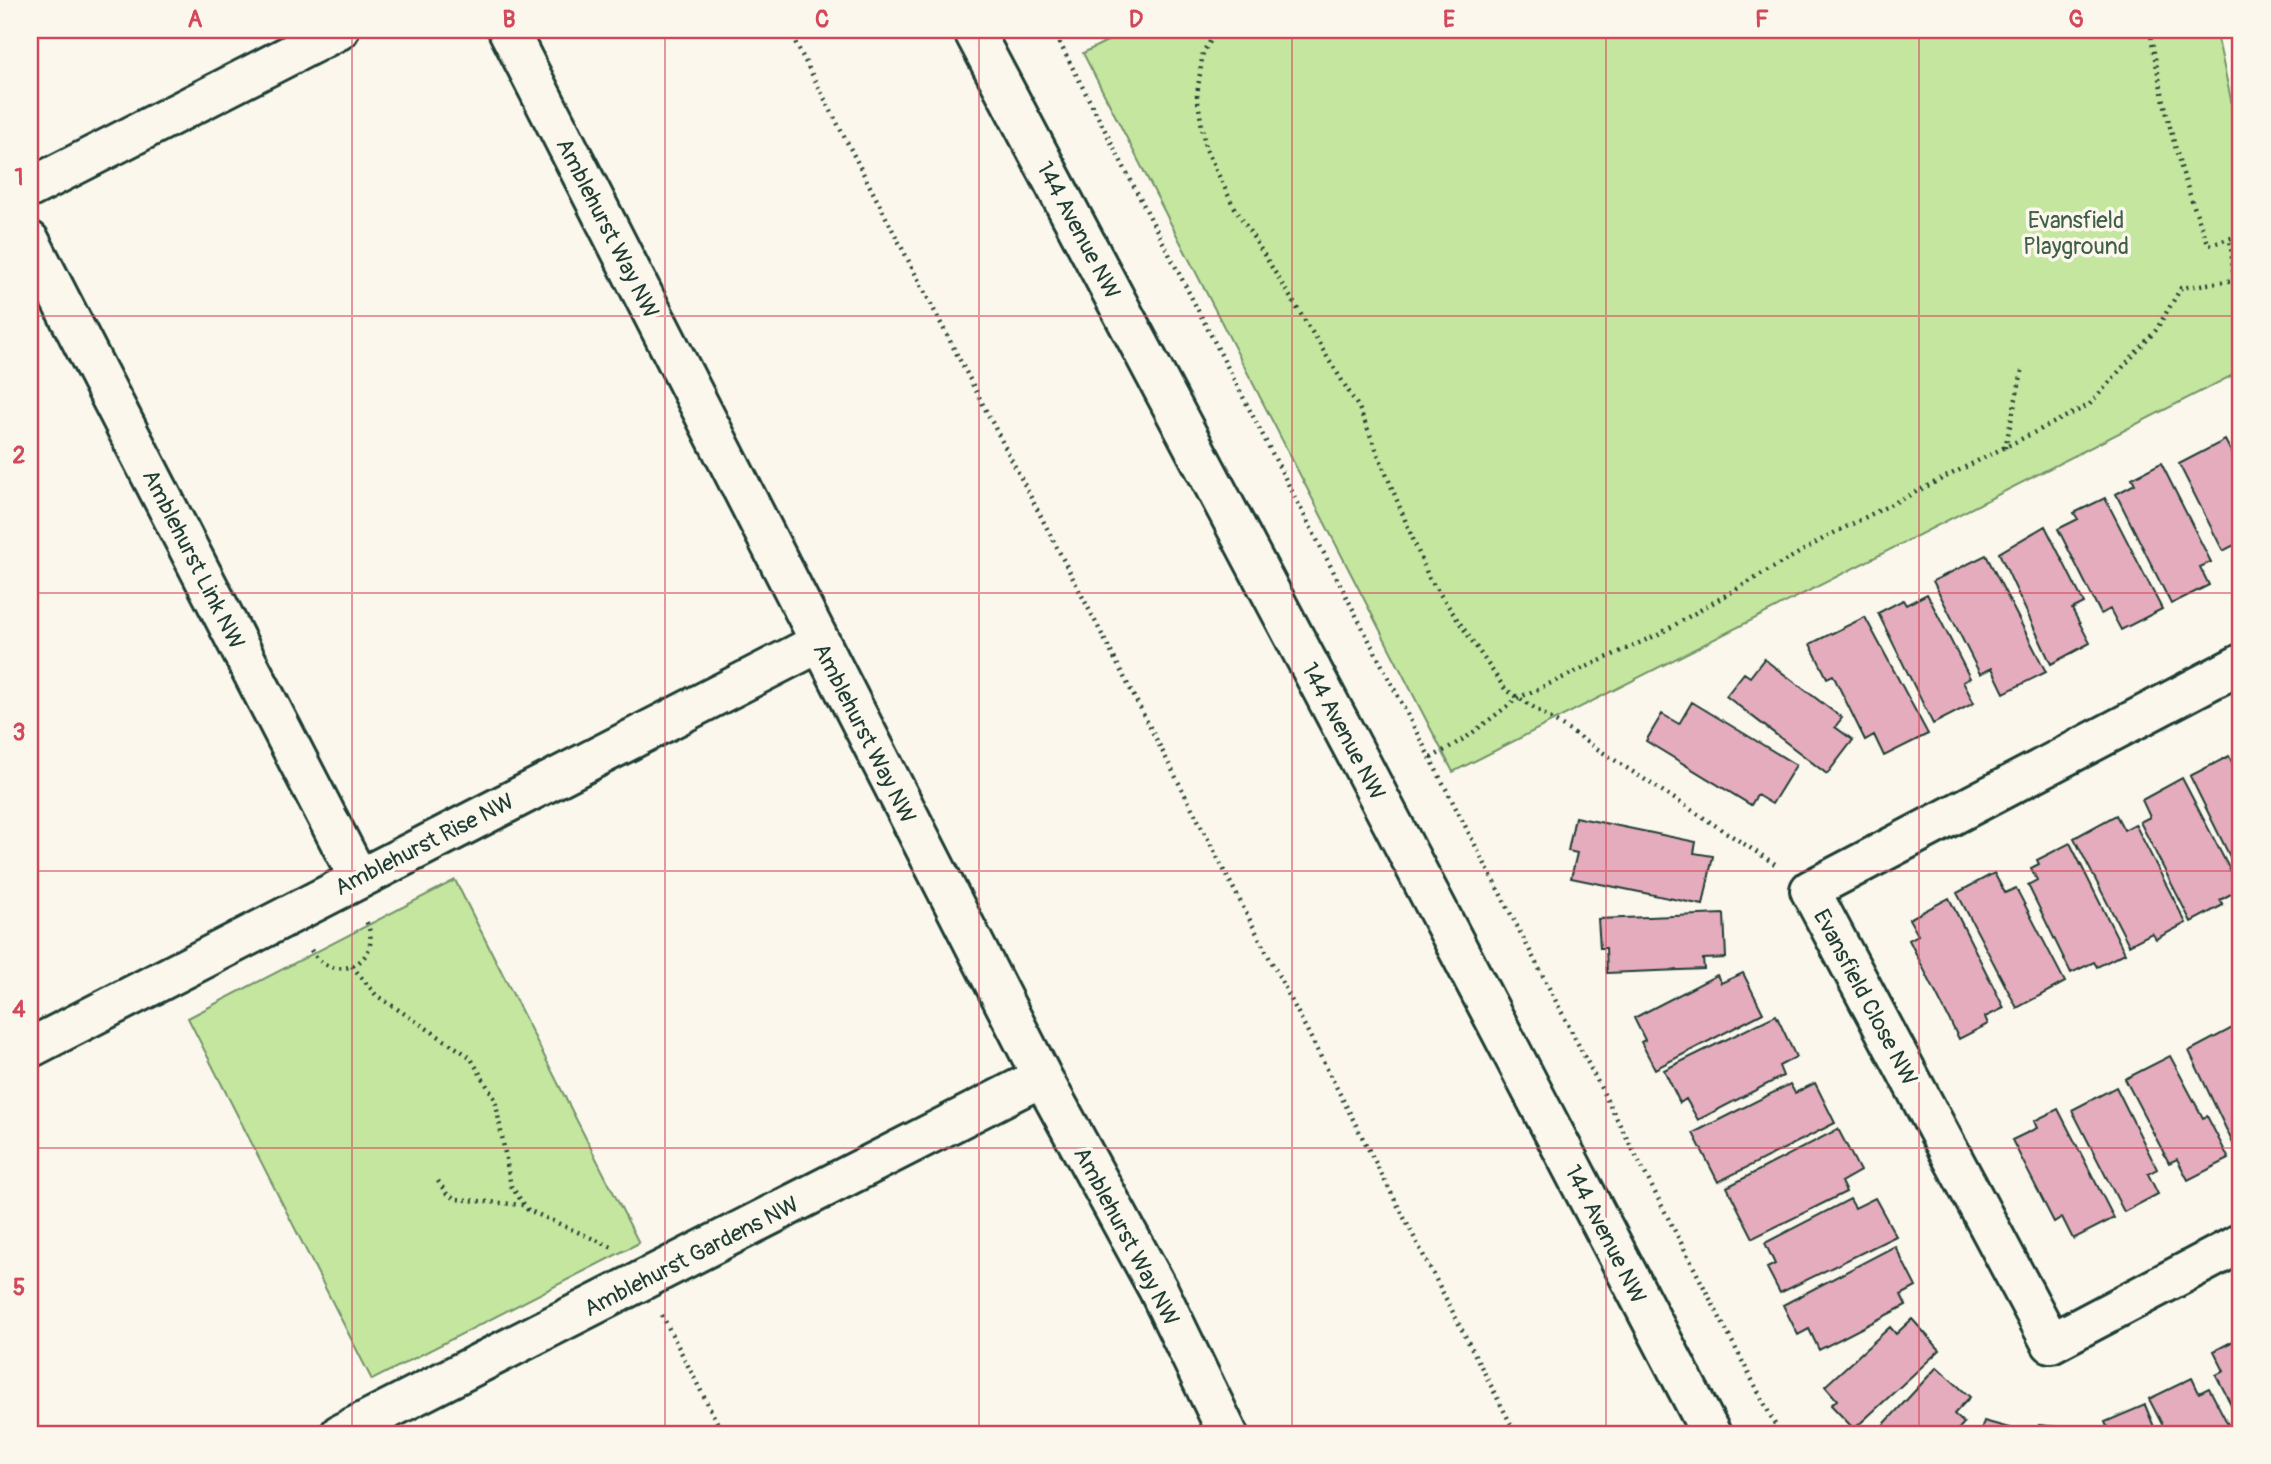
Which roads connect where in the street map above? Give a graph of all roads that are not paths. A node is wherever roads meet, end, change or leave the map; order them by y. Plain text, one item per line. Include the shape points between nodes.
1 (339, 30) edge
2 (508, 30) edge
3 (973, 30) edge
4 (30, 188) edge
5 (30, 241) edge
6 (819, 643) junction
7 (2241, 664) edge
8 (358, 877) junction
9 (30, 1048) edge
10 (1042, 1077) junction
11 (2241, 1243) edge
12 (340, 1434) edge
13 (1228, 1434) edge
14 (1711, 1434) edge

1 - 4 street
2 - 6 street, Amblehurst Way NW
3 - 14 street, 144 Avenue NW
5 - 8 street, Amblehurst Link NW
6 - 8 street, Amblehurst Rise NW
6 - 10 street, Amblehurst Way NW
7 - 11 street, Evansfield Close NW via 1810,890 2051,1343
8 - 9 street, Amblehurst Rise NW
10 - 12 street, Amblehurst Gardens NW
10 - 13 street, Amblehurst Way NW via 1158,1289

